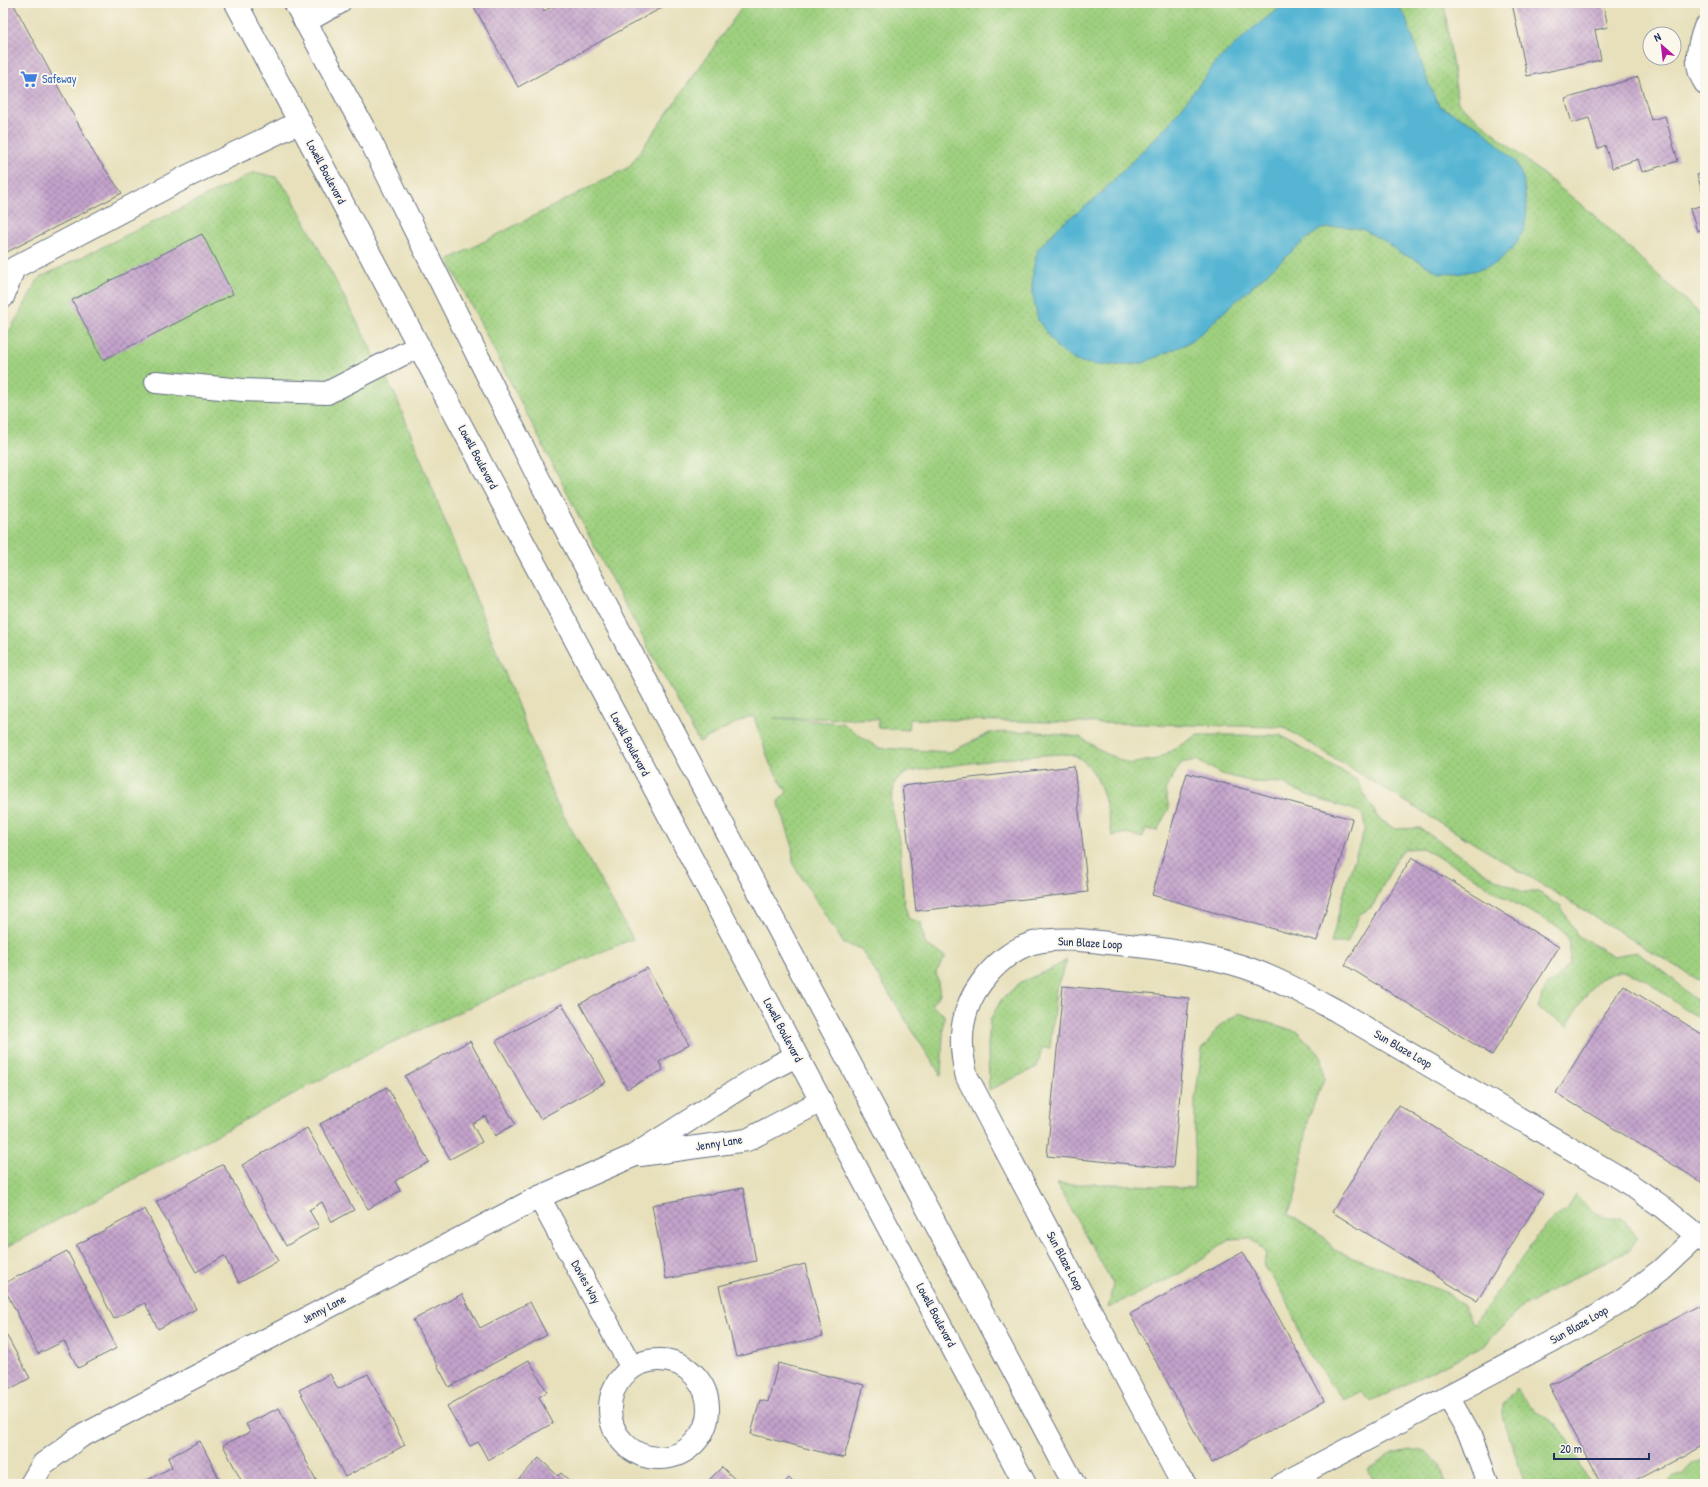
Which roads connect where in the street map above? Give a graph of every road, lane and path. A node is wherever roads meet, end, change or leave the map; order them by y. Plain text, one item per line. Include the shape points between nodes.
1 (236, 3) edge
2 (295, 3) edge
3 (339, 3) edge
4 (305, 22) junction
5 (1705, 27) edge
6 (1705, 83) edge
7 (300, 122) junction
8 (3, 297) edge
9 (419, 346) junction
10 (156, 382) dead end
11 (796, 1056) junction
12 (821, 1101) junction
13 (633, 1156) junction
14 (539, 1197) junction
15 (1701, 1239) edge
16 (632, 1368) junction
17 (1448, 1396) junction
18 (31, 1484) edge
19 (1025, 1484) edge
20 (1074, 1484) edge
21 (1186, 1484) edge
22 (1282, 1484) edge
23 (1488, 1484) edge

1 - 7 main road, Lowell Boulevard
2 - 4 main road
3 - 4 main road
4 - 20 main road via 368,136 541,483
5 - 6 main road via 1697,47 1698,73
7 - 8 main road via 188,176 14,268
7 - 9 main road, Lowell Boulevard
9 - 10 main road via 327,393 243,390
9 - 11 main road, Lowell Boulevard
11 - 12 main road, Lowell Boulevard
11 - 13 main road, Jenny Lane via 765,1072
12 - 13 main road, Jenny Lane via 747,1140
12 - 19 main road, Lowell Boulevard
13 - 14 main road, Jenny Lane
14 - 16 main road, Davies Way
14 - 18 main road, Jenny Lane via 80,1437 43,1464
15 - 17 main road, Sun Blaze Loop via 1621,1301 1578,1327
15 - 21 main road, Sun Blaze Loop via 1661,1206 1622,1179 1344,1014 1292,987 1195,954 1144,946 1064,939 1032,944 1017,950 991,968 972,995 962,1027 963,1061 967,1077 1174,1467
16 - 16 main road via 616,1384 612,1395 610,1419 620,1440 640,1455 651,1458 669,1457 685,1451 702,1434 706,1423 708,1400 704,1388 688,1370 667,1360 643,1362
17 - 22 main road, Sun Blaze Loop
17 - 23 main road via 1469,1432

